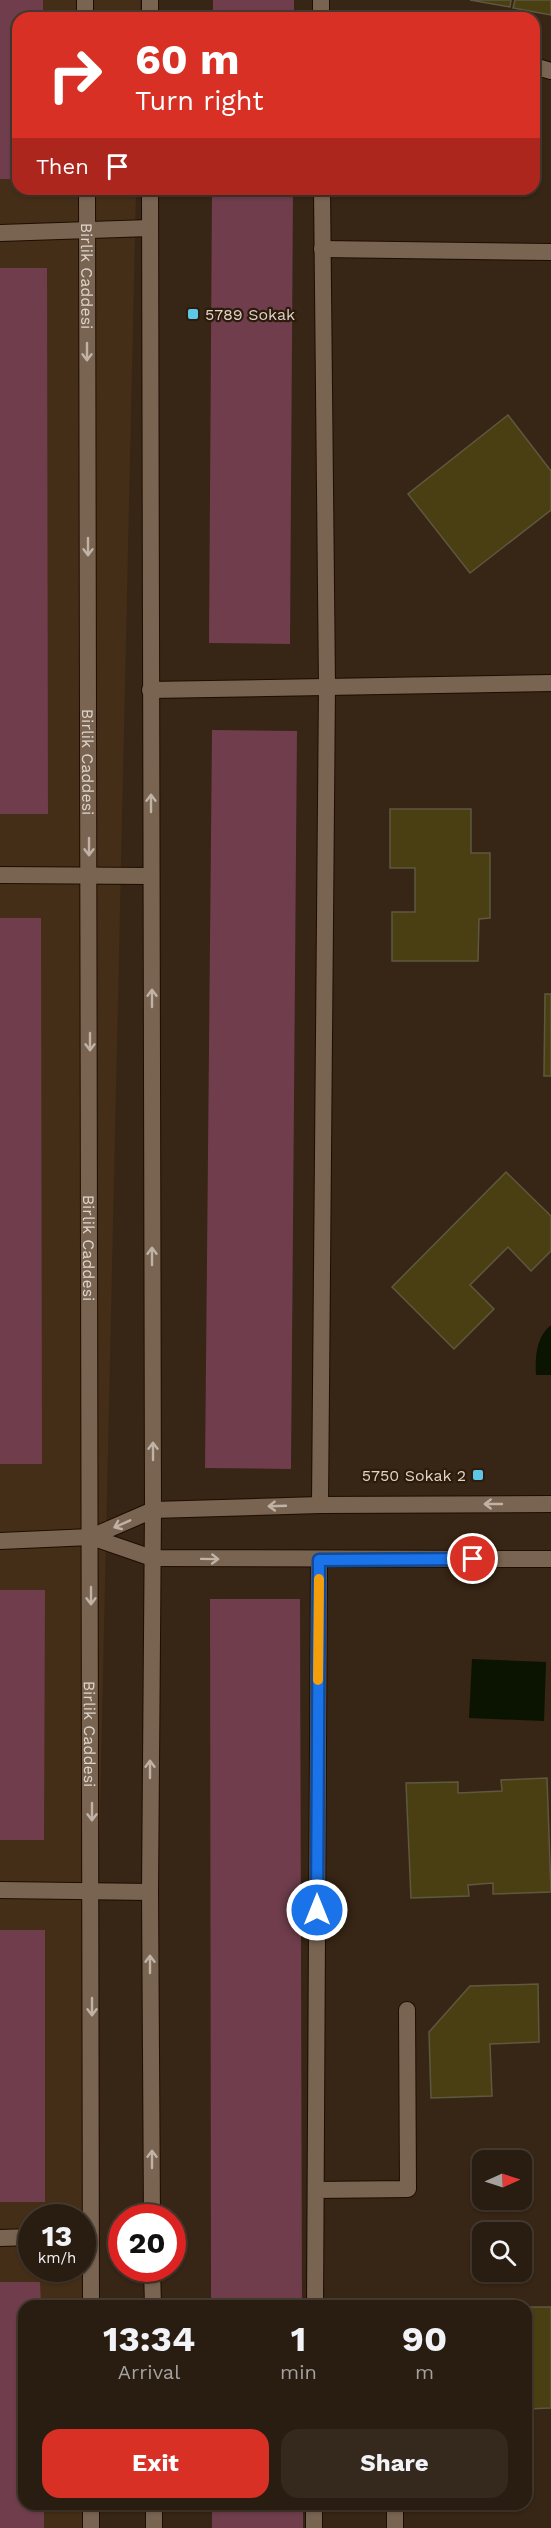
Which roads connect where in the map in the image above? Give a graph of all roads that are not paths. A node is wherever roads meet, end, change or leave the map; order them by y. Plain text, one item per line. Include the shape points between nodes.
1 (87, 195) edge
2 (150, 195) edge
3 (322, 195) edge
4 (150, 228) junction
5 (87, 230) junction
6 (0, 233) edge
7 (322, 249) junction
8 (551, 252) edge
9 (551, 683) edge
10 (327, 686) junction
11 (150, 690) junction
12 (0, 875) edge
13 (89, 876) junction
14 (151, 876) junction
15 (551, 1504) edge
16 (320, 1505) junction
17 (153, 1510) junction
18 (91, 1537) junction
19 (0, 1541) edge
20 (152, 1558) junction
21 (551, 1559) edge
22 (319, 1560) junction
23 (0, 1890) edge
24 (92, 1892) junction
25 (150, 1892) junction
26 (407, 2010) dead end
27 (316, 2190) junction
28 (87, 2204) edge
29 (152, 2204) edge
30 (18, 2237) edge
31 (0, 2238) edge
32 (90, 2282) edge
33 (152, 2282) edge
34 (91, 2300) edge
35 (153, 2300) edge
36 (315, 2300) edge
37 (91, 2510) edge
38 (154, 2510) edge
39 (314, 2510) edge
40 (395, 2510) edge
41 (91, 2528) edge
42 (154, 2528) edge
43 (314, 2528) edge
44 (395, 2528) edge

1 - 5 street, Birlik Caddesi
2 - 4 street
3 - 7 street
4 - 5 street
4 - 11 street
5 - 6 street
5 -> 13 street, Birlik Caddesi
7 - 8 street
7 - 10 street
9 - 10 street
10 - 11 street
10 - 16 street
14 -> 11 street
12 - 13 street
13 - 14 street
13 -> 18 street, Birlik Caddesi
17 -> 14 street
15 -> 16 street
16 -> 17 street
17 -> 18 street
17 - 20 street
18 - 19 street
18 - 20 street
18 -> 24 street, Birlik Caddesi
20 -> 22 street
25 -> 20 street
21 - 22 street
22 - 27 street
23 - 24 street
24 - 25 street
24 -> 28 street, Birlik Caddesi
29 -> 25 street
26 - 27 street via 408,2189
27 - 36 street
30 - 31 street
32 - 34 street, Birlik Caddesi
33 - 35 street
37 - 41 street
38 - 42 street
39 - 43 street
40 - 44 street

